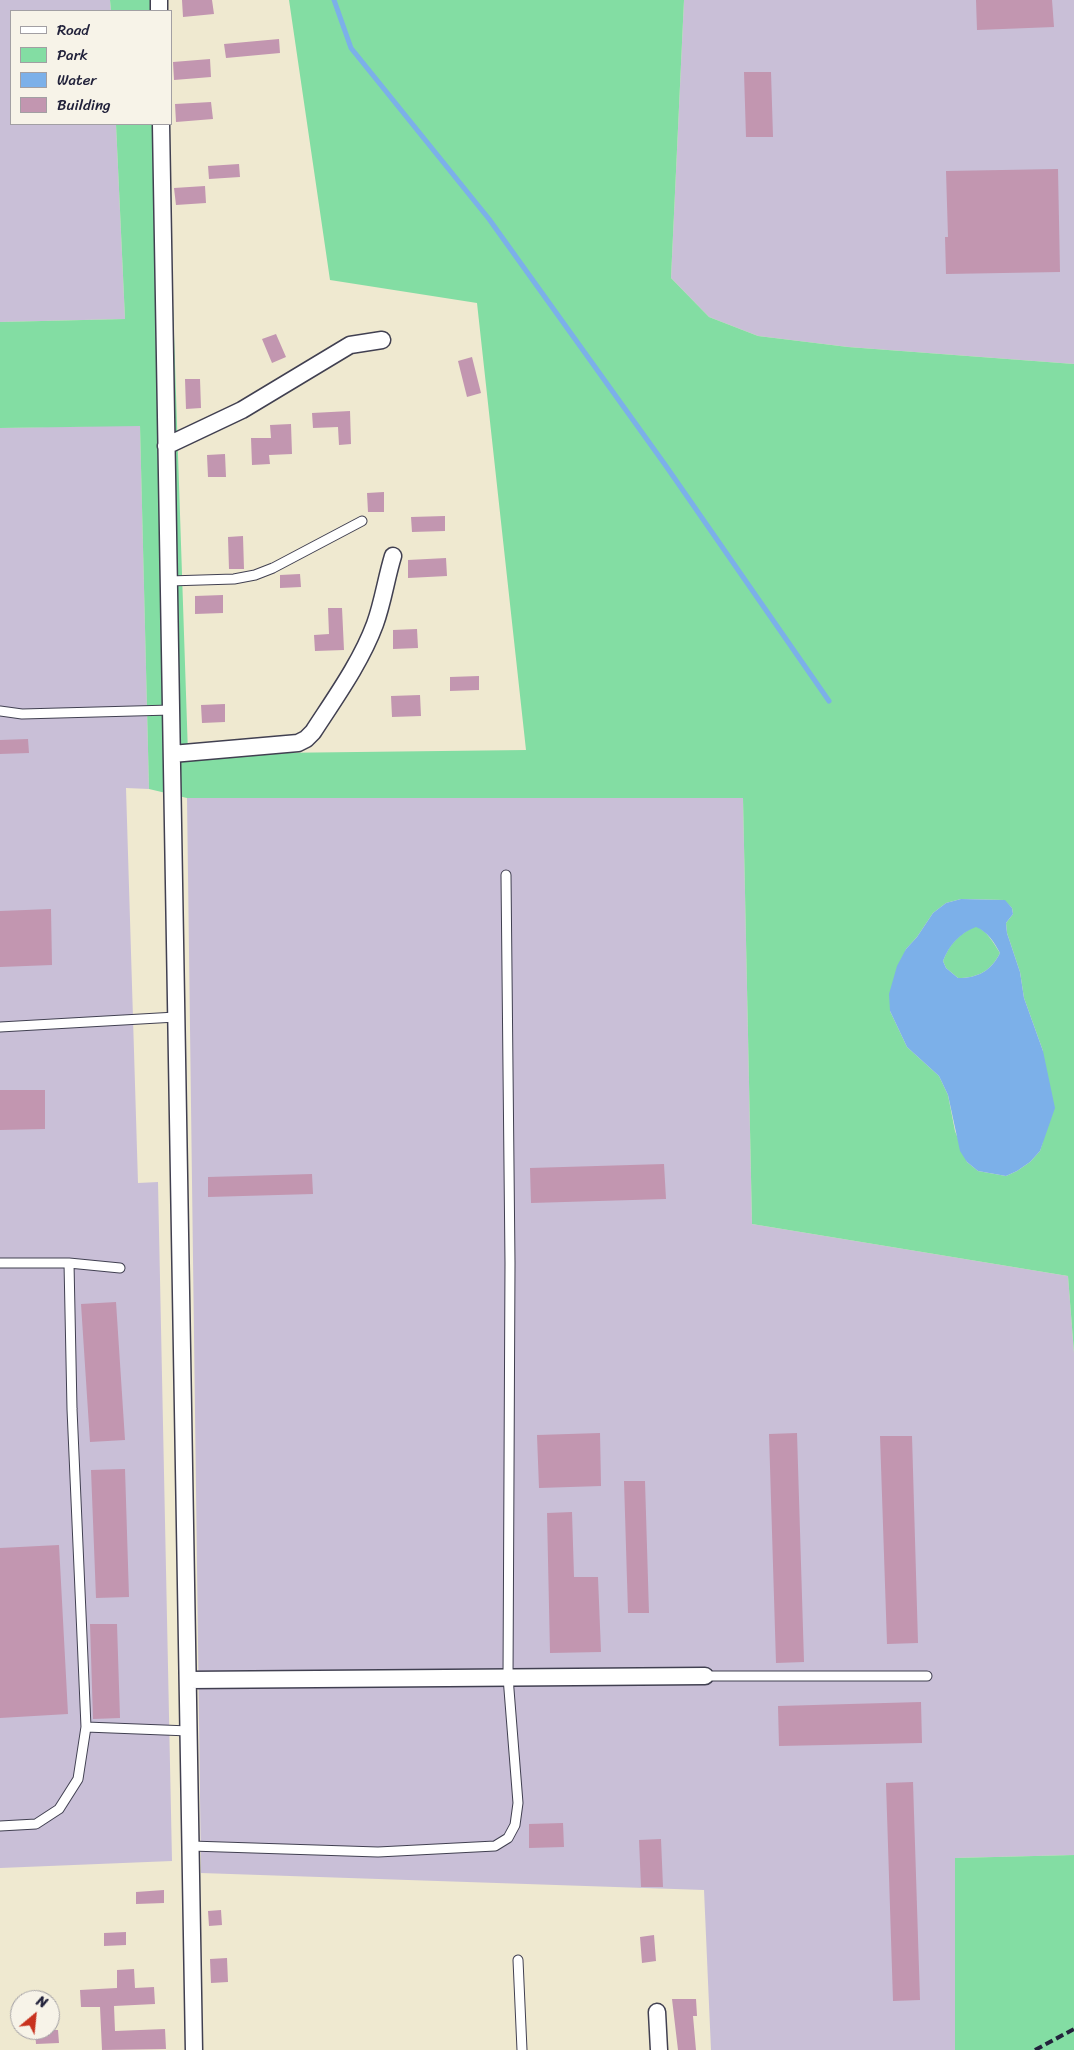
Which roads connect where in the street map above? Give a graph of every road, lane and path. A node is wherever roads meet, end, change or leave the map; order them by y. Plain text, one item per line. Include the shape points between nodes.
1 (161, 125) edge
2 (382, 340) dead end
3 (166, 446) junction
4 (362, 521) dead end
5 (392, 556) dead end
6 (169, 581) junction
7 (171, 710) junction
8 (0, 711) edge
9 (172, 754) junction
10 (506, 875) dead end
11 (176, 1017) junction
12 (0, 1027) edge
13 (0, 1263) edge
14 (69, 1263) junction
15 (120, 1268) dead end
16 (705, 1676) joint
17 (927, 1676) dead end
18 (508, 1677) junction
19 (188, 1680) junction
20 (86, 1728) junction
21 (189, 1732) junction
22 (0, 1826) edge
23 (191, 1846) junction
24 (518, 1960) dead end
25 (657, 2012) dead end
26 (194, 2050) edge
27 (522, 2050) edge
28 (659, 2050) edge

1 - 3 street
2 - 3 street via 350,345 242,410
3 - 6 street
4 - 6 lane via 255,575 234,579
5 - 9 street via 385,591 362,652 318,725 306,739 289,744
6 - 7 street
7 - 8 lane via 22,714
7 - 9 street
9 - 11 street
10 - 18 lane via 510,1263
11 - 12 lane
11 - 19 street
13 - 14 lane
14 - 15 lane
14 - 20 lane
16 - 17 lane
16 - 18 street
18 - 19 street
18 - 23 lane via 518,1803 516,1824 508,1838 495,1846 378,1852
19 - 21 street
20 - 21 lane
20 - 22 lane via 78,1779 59,1809 36,1824
21 - 23 street
23 - 26 street
24 - 27 lane
25 - 28 street

